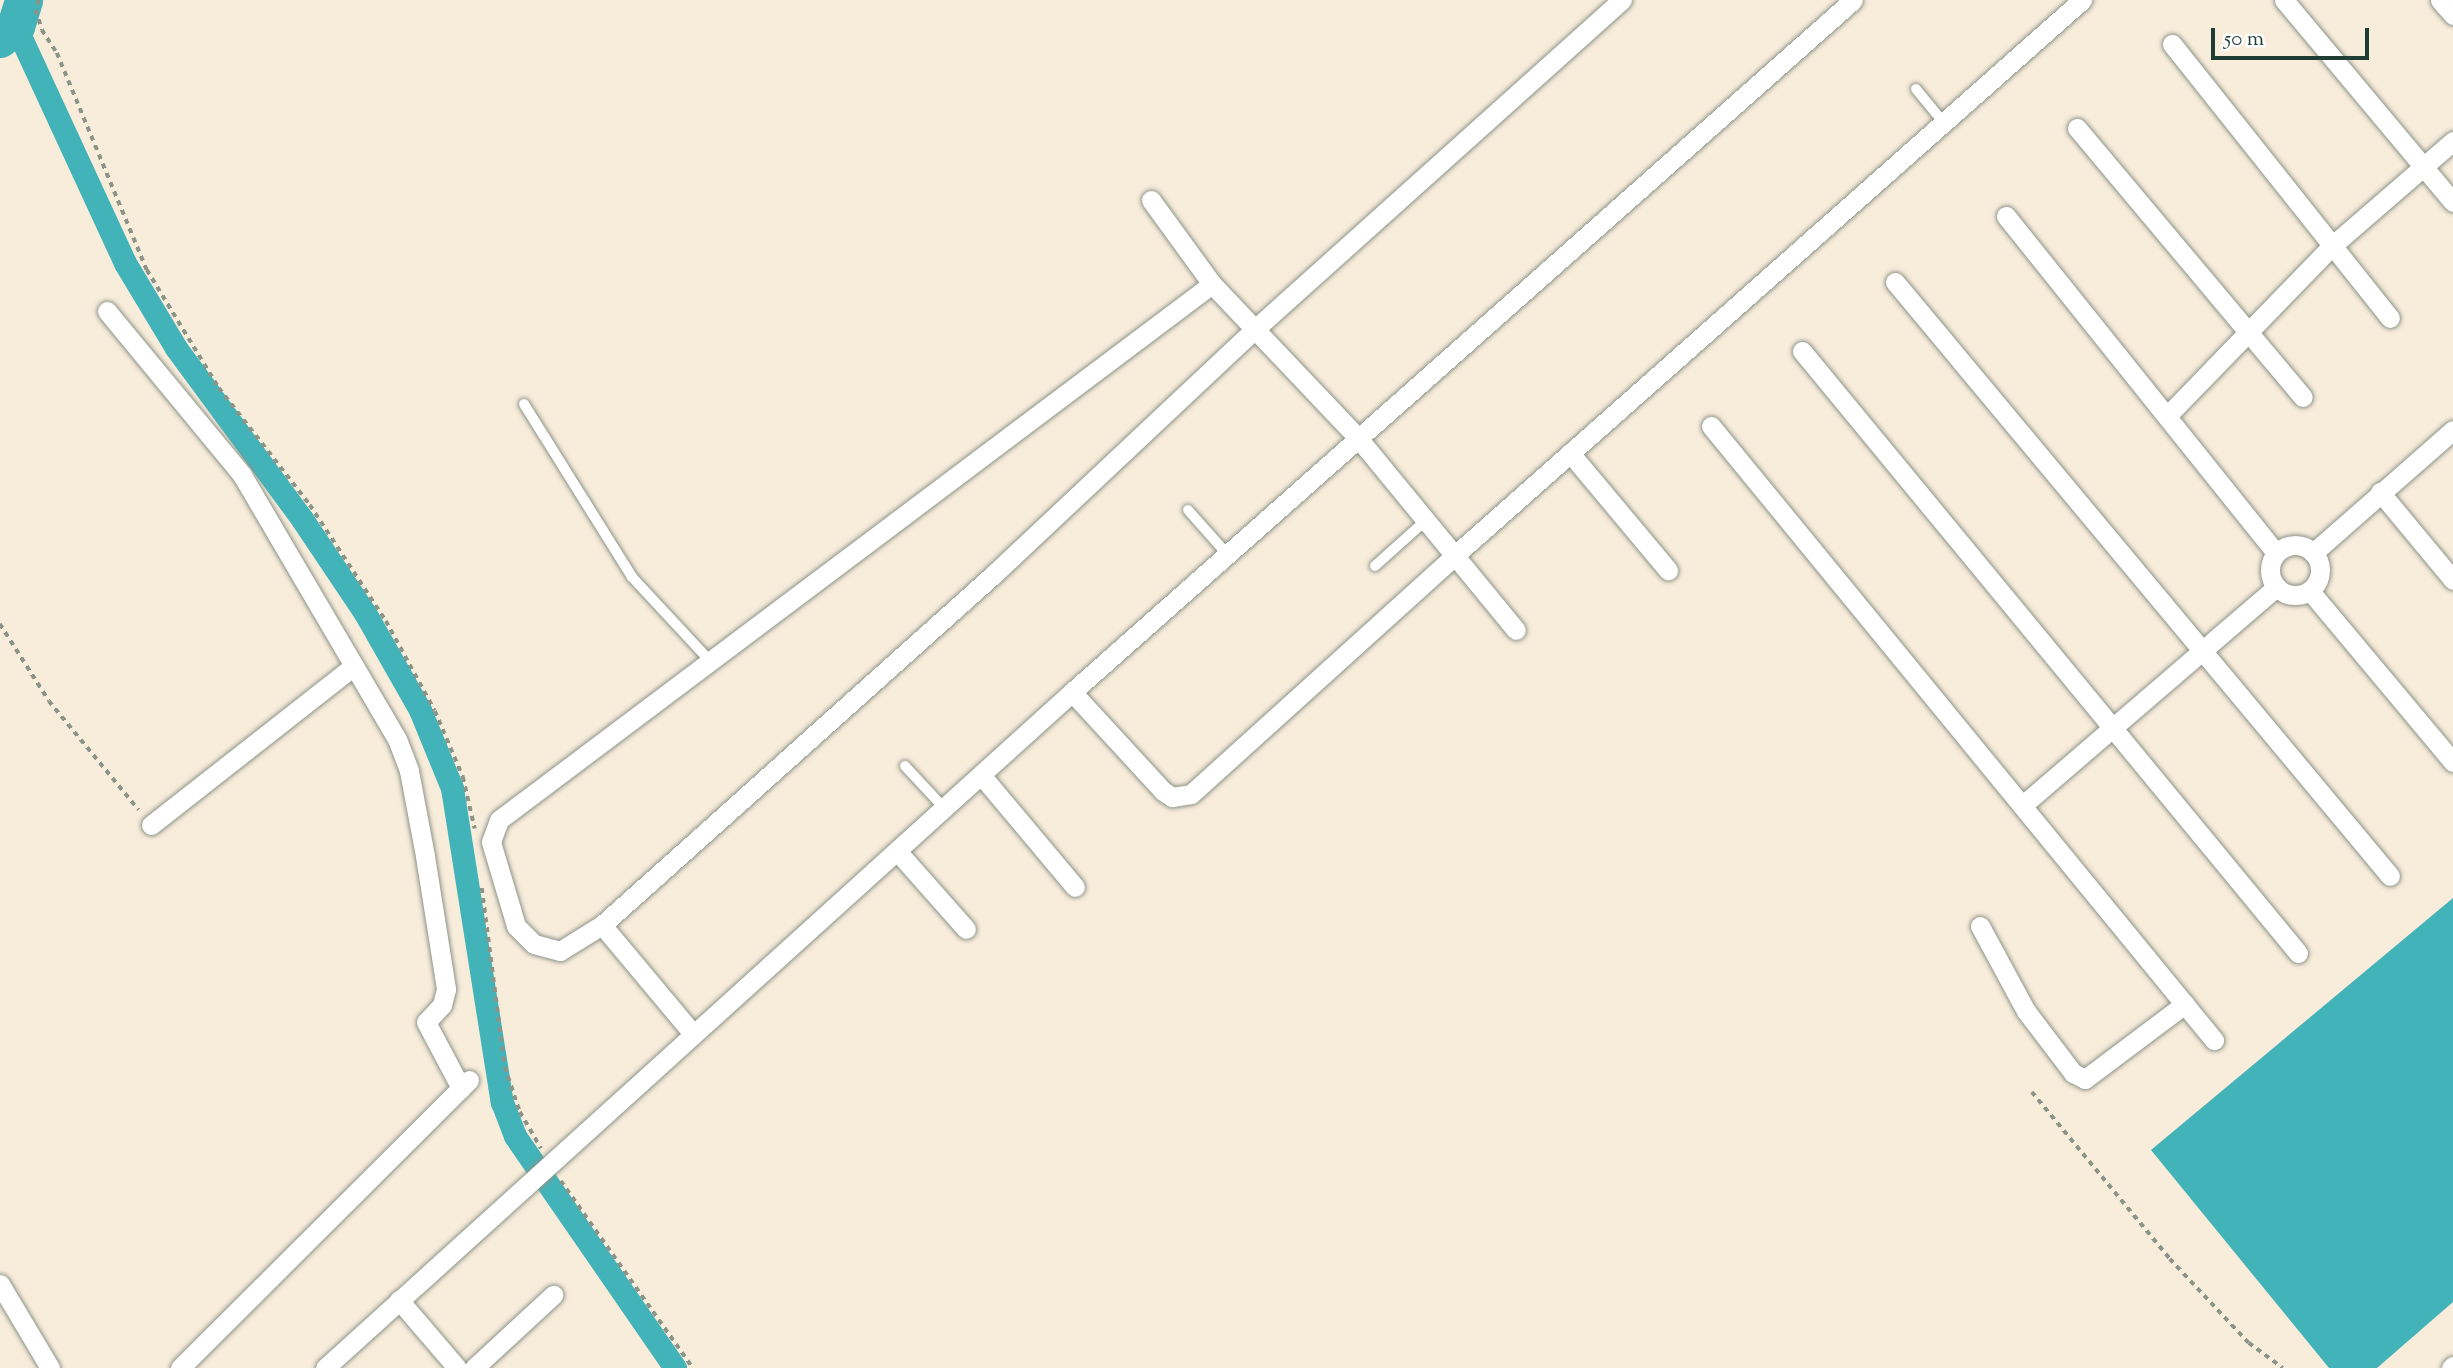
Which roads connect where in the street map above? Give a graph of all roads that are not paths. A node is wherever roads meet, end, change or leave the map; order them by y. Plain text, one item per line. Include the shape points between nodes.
1 (1622, 0) edge
2 (1853, 0) edge
3 (2082, 0) edge
4 (2284, 0) edge
5 (2440, 0) edge
6 (2453, 15) edge
7 (2172, 44) dead end
8 (1916, 89) dead end
9 (1944, 123) junction
10 (2077, 128) dead end
11 (2453, 141) edge
12 (2423, 165) junction
13 (1151, 200) dead end
14 (2453, 202) edge
15 (2006, 216) dead end
16 (2333, 245) junction
17 (1895, 282) dead end
18 (1212, 285) junction
19 (107, 311) dead end
20 (2390, 318) dead end
21 (1255, 329) junction
22 (2245, 331) junction
23 (1802, 351) dead end
24 (2303, 397) dead end
25 (524, 404) dead end
26 (2168, 416) junction
27 (1711, 426) dead end
28 (2453, 430) edge
29 (1359, 439) junction
30 (1570, 453) junction
31 (2380, 492) junction
32 (1188, 510) dead end
33 (1424, 522) junction
34 (2276, 553) junction
35 (2313, 553) junction
36 (1228, 555) junction
37 (1454, 556) junction
38 (1375, 566) dead end
39 (1668, 570) dead end
40 (2453, 580) edge
41 (2276, 587) junction
42 (2310, 591) junction
43 (1516, 630) dead end
44 (2205, 650) junction
45 (710, 661) junction
46 (354, 666) junction
47 (1072, 692) junction
48 (2111, 730) junction
49 (2453, 762) edge
50 (905, 766) dead end
51 (981, 775) junction
52 (2024, 804) junction
53 (944, 808) junction
54 (152, 825) road end
55 (897, 851) junction
56 (2390, 876) dead end
57 (1075, 887) dead end
58 (602, 925) junction
59 (1980, 926) dead end
60 (966, 929) dead end
61 (2298, 953) dead end
62 (2185, 1004) junction
63 (694, 1034) junction
64 (2214, 1040) dead end
65 (0, 1284) edge
66 (553, 1295) dead end
67 (399, 1300) junction
68 (50, 1368) edge
69 (180, 1368) edge
70 (325, 1368) edge
71 (457, 1368) edge
72 (474, 1368) edge

1 - 21 street
2 - 29 street
3 - 9 street
4 - 12 street
5 - 6 street
7 - 16 street
8 - 9 lane
9 - 30 street
10 - 22 street
11 - 12 street
12 - 14 street
12 - 16 street
13 - 18 street
15 - 26 street
16 - 20 street
16 - 22 street
17 - 44 street
18 - 21 street
18 - 45 street
19 - 46 street via 242,475
21 - 29 street
21 - 58 street via 995,575
22 - 24 street
22 - 26 street
23 - 48 street
25 - 45 lane via 632,577
26 - 34 street
27 - 52 street
28 - 31 street
29 - 33 street
29 - 36 street
30 - 37 street
30 - 39 street
31 - 35 street
31 - 40 street
32 - 36 lane
33 - 37 street
33 - 38 lane
34 - 35 street via 2291,545
34 - 41 street via 2270,570
35 - 42 street via 2319,577
36 - 47 street
37 - 43 street
37 - 47 street via 1182,798 1163,791
41 - 42 street via 2289,595
41 - 44 street
42 - 49 street
44 - 48 street
44 - 56 street
45 - 58 street via 499,820 494,830 491,842 516,926 534,944 560,951
46 - 54 street
46 - 69 street via 397,739 409,771 446,989 442,1005 426,1022 465,1084
47 - 51 street
48 - 52 street
48 - 61 street
50 - 53 lane
51 - 53 street
51 - 57 street
52 - 62 street
53 - 55 street
55 - 60 street
55 - 63 street
58 - 63 street
59 - 62 street via 2025,1011 2073,1073 2085,1079
62 - 64 street
63 - 67 street
65 - 68 street
66 - 72 street
67 - 70 street
67 - 71 street

